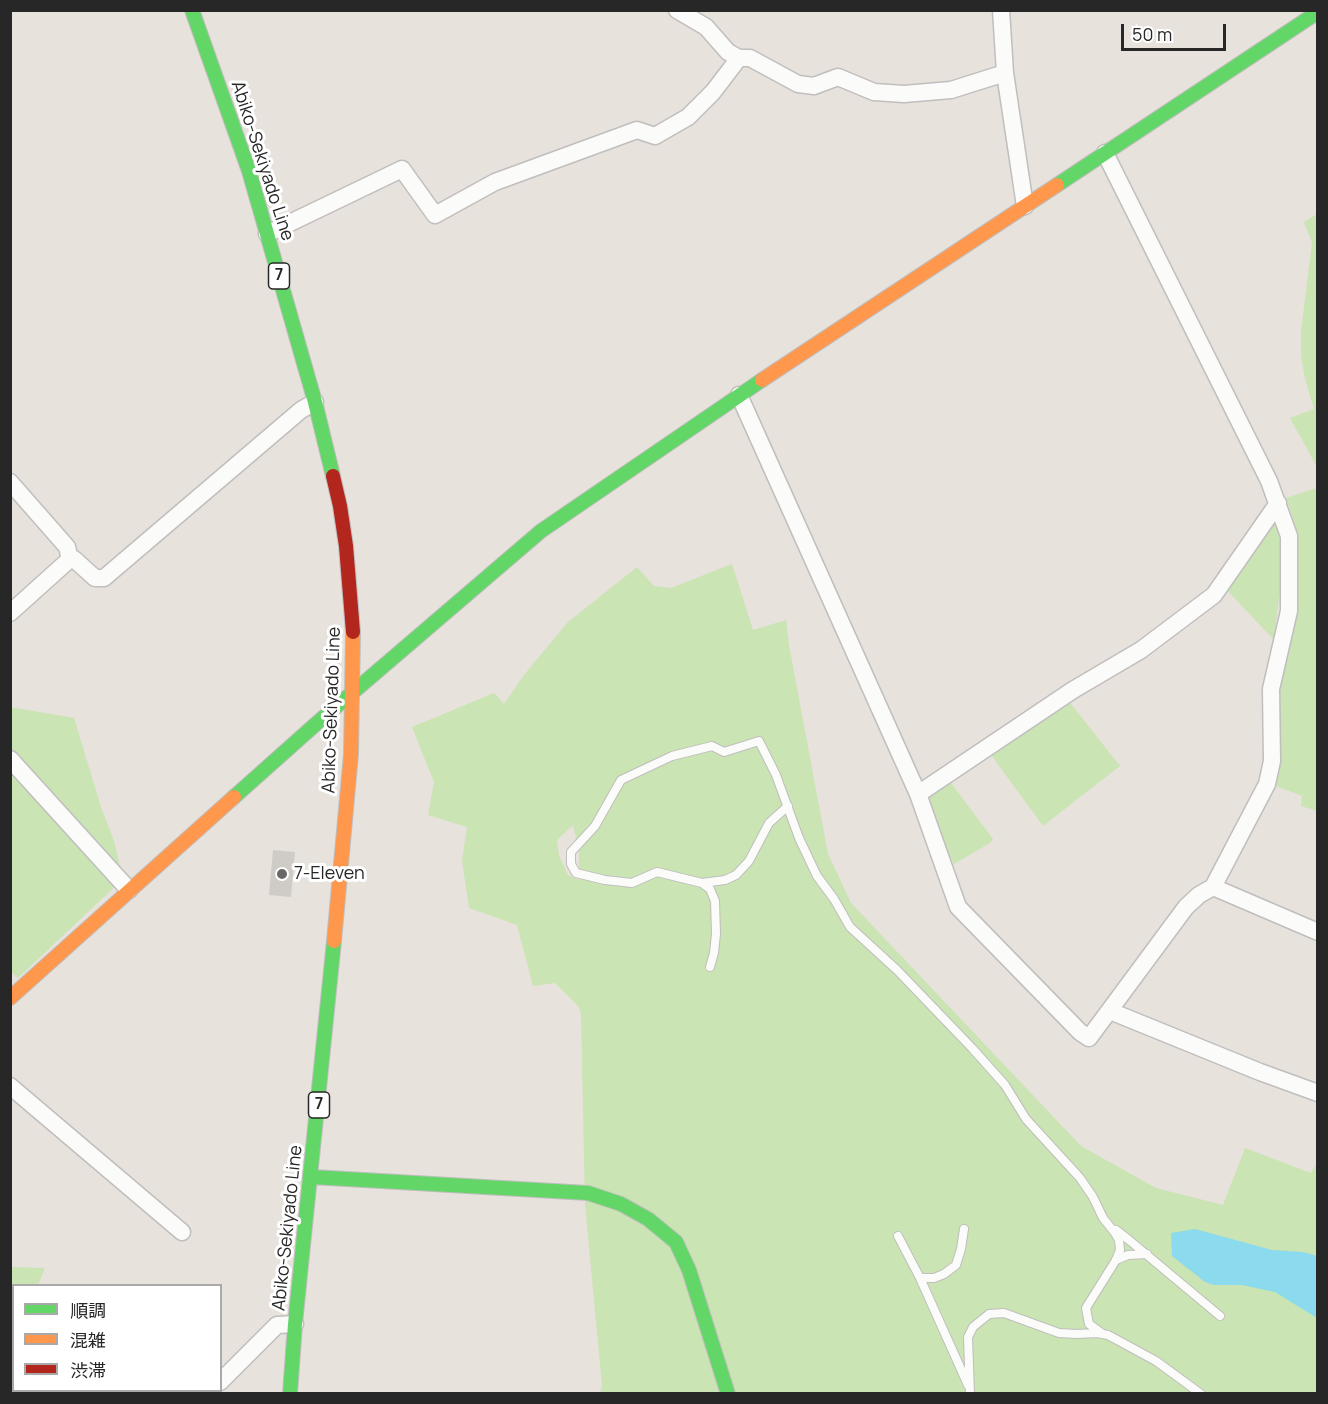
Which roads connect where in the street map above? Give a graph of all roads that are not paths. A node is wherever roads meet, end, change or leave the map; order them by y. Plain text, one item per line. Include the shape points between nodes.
1 (192, 10) edge
2 (678, 10) edge
3 (1001, 10) edge
4 (1317, 12) edge
5 (739, 58) junction
6 (1005, 73) junction
7 (1105, 153) junction
8 (1025, 206) junction
9 (267, 234) junction
10 (739, 395) junction
11 (315, 402) junction
12 (10, 482) edge
13 (1278, 503) junction
14 (70, 559) junction
15 (10, 613) edge
16 (354, 692) junction
17 (10, 759) edge
18 (918, 794) junction
19 (788, 806) junction
20 (702, 883) junction
21 (1213, 887) junction
22 (129, 890) junction
23 (1317, 932) edge
24 (710, 967) dead end
25 (10, 998) edge
26 (1110, 1011) junction
27 (10, 1086) edge
28 (1317, 1093) edge
29 (312, 1177) junction
30 (1110, 1227) junction
31 (964, 1229) dead end
32 (182, 1232) dead end
33 (898, 1236) dead end
34 (1147, 1254) junction
35 (1116, 1260) junction
36 (920, 1278) junction
37 (1220, 1316) dead end
38 (295, 1324) junction
39 (1103, 1334) junction
40 (222, 1381) edge
41 (971, 1392) edge
42 (290, 1394) edge
43 (728, 1394) edge
44 (1201, 1394) edge

1 - 9 street, Abiko-Sekiyado Line / 7
2 - 5 street via 706,27 728,52
3 - 6 street
4 - 7 street
5 - 6 street via 750,58 798,84 814,86 838,77 874,92 904,94 951,90
5 - 9 street via 688,117 655,136 637,130 495,182 435,215 402,169
6 - 8 street
7 - 8 street
7 - 13 street
8 - 10 street
9 - 11 street, Abiko-Sekiyado Line / 7
10 - 16 street via 541,531
10 - 18 street
11 - 14 street via 104,578 95,578
11 - 16 street, Abiko-Sekiyado Line / 7 via 346,546 354,636
12 - 14 street via 67,547
13 - 18 street via 1214,595 1141,650 1073,690
13 - 21 street via 1289,536 1289,611 1271,689 1272,761 1267,784
14 - 15 street
16 - 22 street
16 - 29 street, Abiko-Sekiyado Line / 7
17 - 22 street
18 - 26 street via 958,907 1080,1032 1089,1038
19 - 20 lane via 774,816 749,861 736,875
19 - 20 lane via 759,741 724,752 712,746 672,756 621,780 595,826 571,852 576,873 605,880 632,883 657,872
19 - 30 lane via 817,876 850,927 897,970 1005,1085 1026,1119 1080,1178
20 - 24 lane via 715,901 716,934
21 - 23 street
21 - 26 street via 1186,907
22 - 25 street
26 - 28 street
27 - 32 street
29 - 38 street, Abiko-Sekiyado Line / 7
29 - 43 street via 588,1193 621,1204 648,1219 676,1242 689,1270
30 - 34 lane
30 - 35 lane via 1119,1240
31 - 36 lane via 956,1265 934,1278
33 - 36 lane
34 - 35 lane
34 - 37 lane
35 - 39 lane via 1086,1308 1089,1324
36 - 41 lane
38 - 40 street via 277,1325
38 - 42 street, Abiko-Sekiyado Line / 7
39 - 41 lane via 1059,1333 1004,1313 989,1314 973,1327 968,1337
39 - 44 lane via 1156,1361

